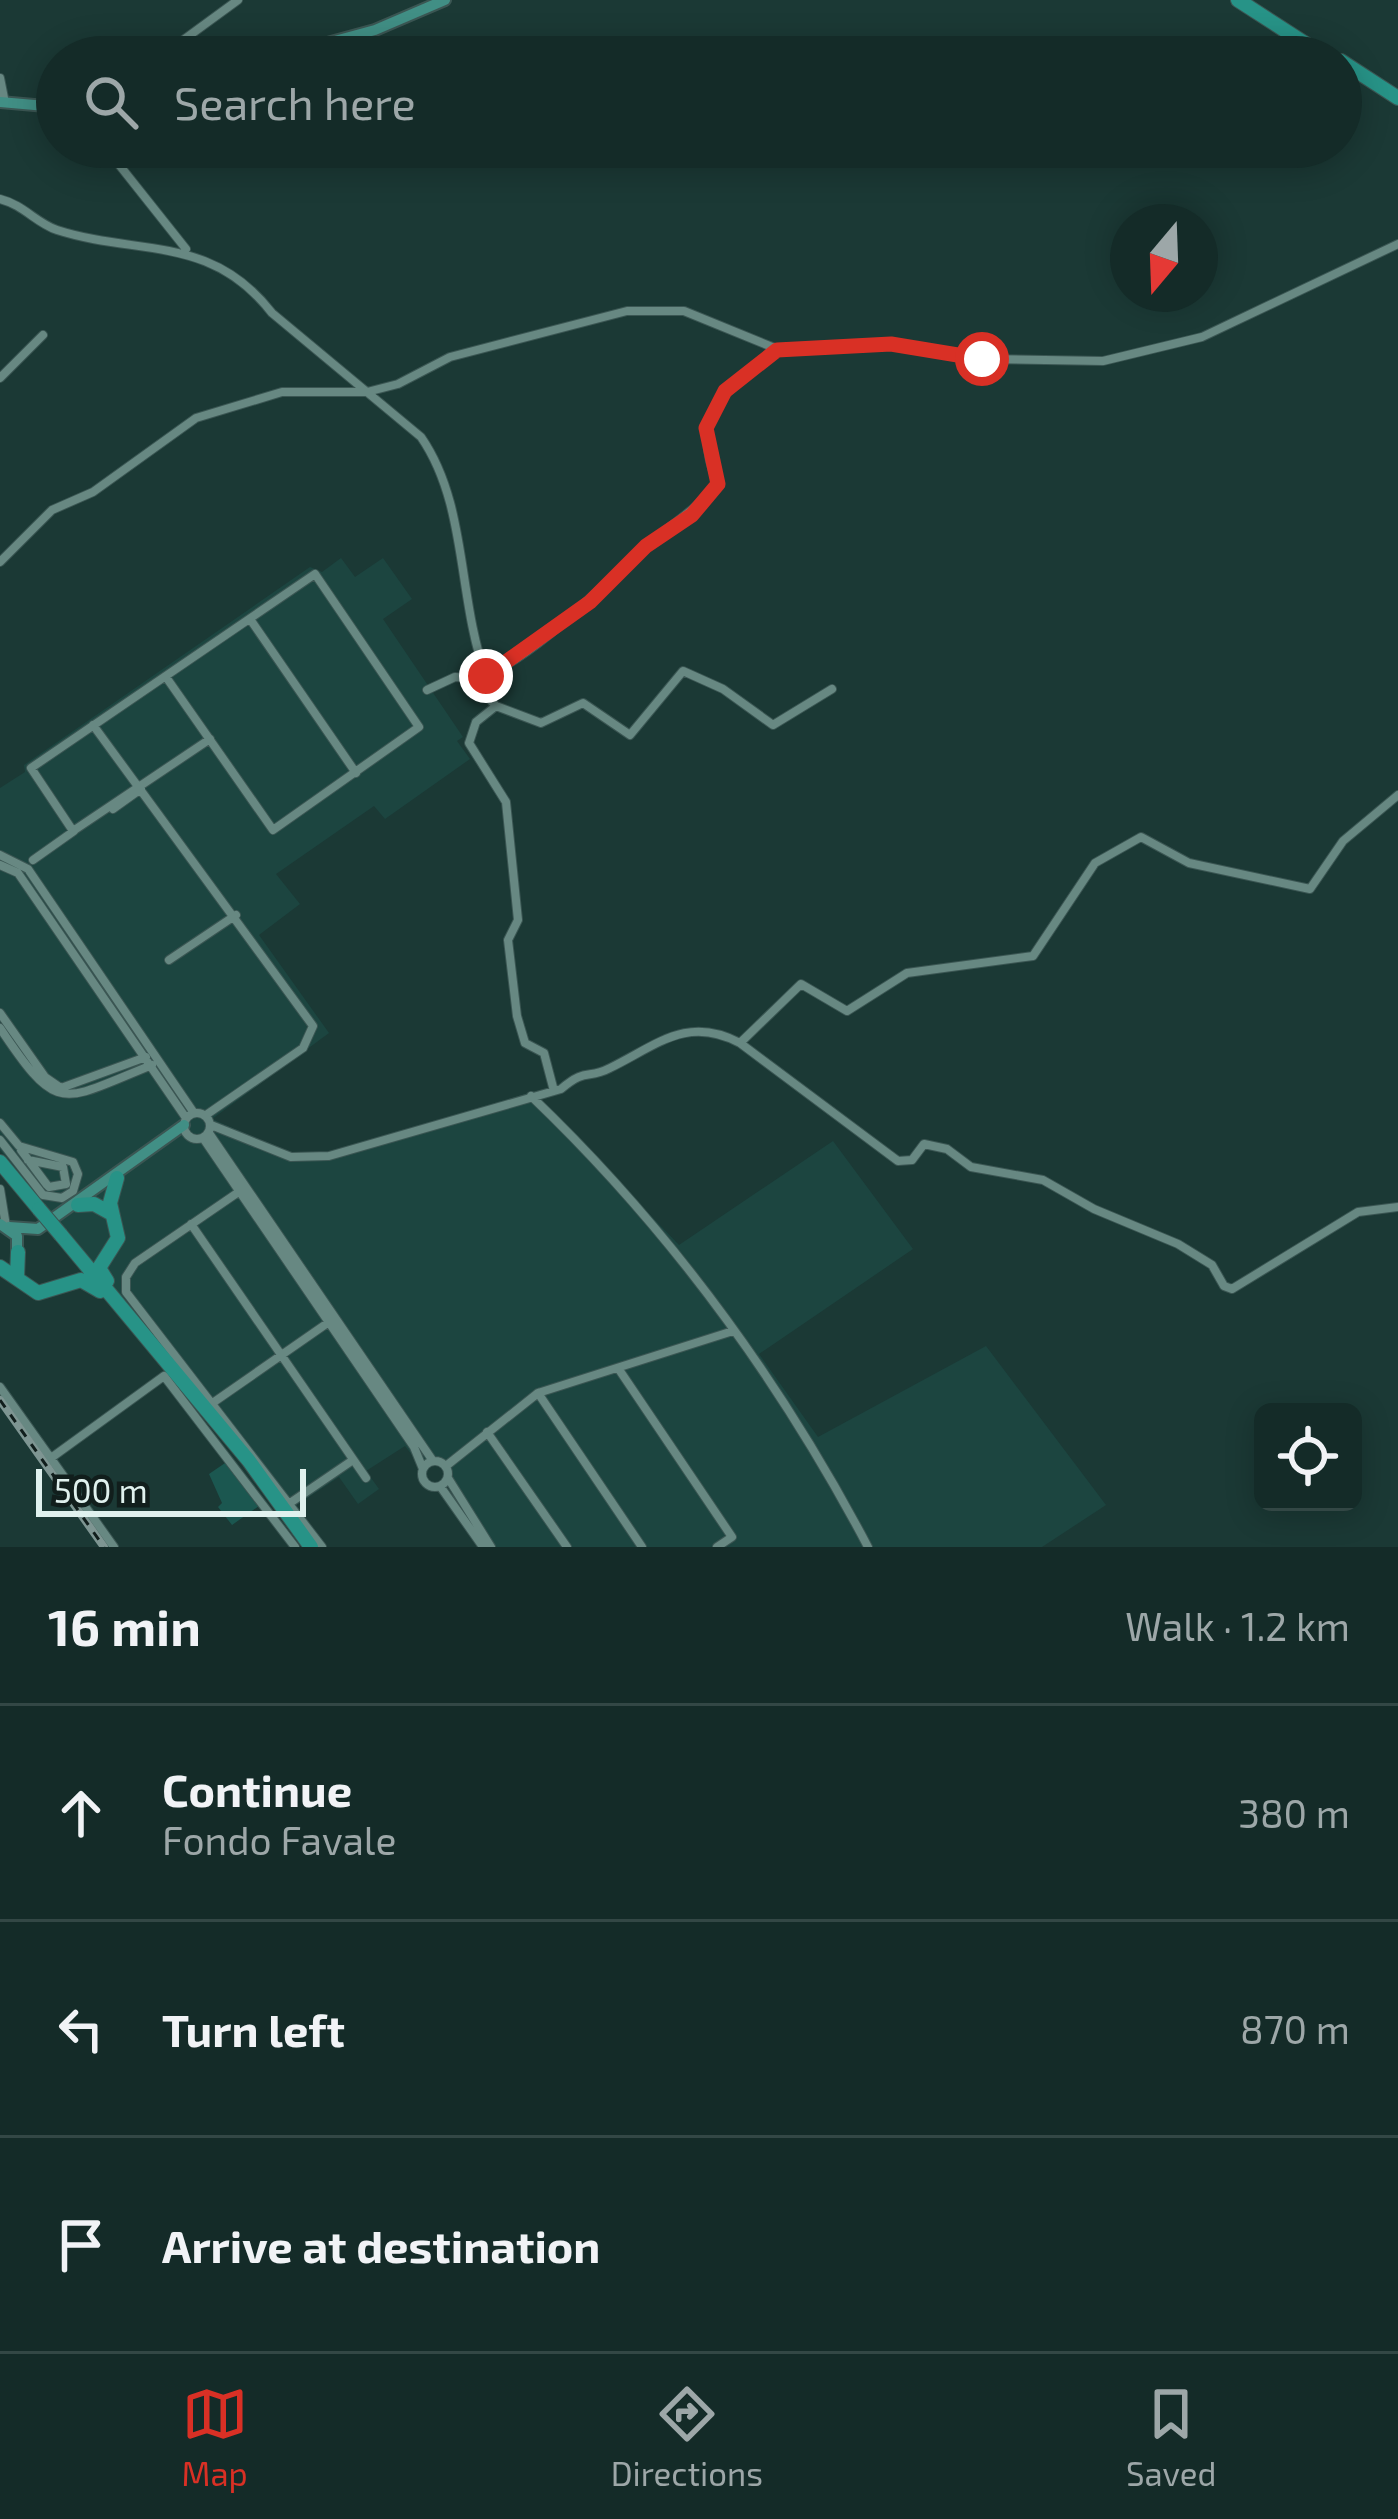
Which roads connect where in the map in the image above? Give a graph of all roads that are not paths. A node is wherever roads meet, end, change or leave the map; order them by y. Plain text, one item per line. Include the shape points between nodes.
1 (238, 0) edge
2 (445, 0) edge
3 (1238, 0) edge
4 (1247, 0) edge
5 (189, 36) edge
6 (353, 36) edge
7 (1297, 36) edge
8 (1300, 36) edge
9 (1362, 77) edge
10 (0, 78) edge
11 (1398, 101) edge
12 (2, 103) edge
13 (36, 105) edge
14 (122, 168) edge
15 (0, 199) edge
16 (1398, 244) edge
17 (188, 251) junction
18 (43, 335) dead end
19 (777, 350) junction
20 (0, 378) edge
21 (367, 392) junction
22 (0, 562) edge
23 (250, 619) junction
24 (166, 676) junction
25 (486, 676) junction
26 (469, 678) junction
27 (832, 689) dead end
28 (427, 690) dead end
29 (496, 706) junction
30 (93, 725) junction
31 (210, 739) junction
32 (356, 773) junction
33 (140, 787) junction
34 (1398, 795) edge
35 (73, 831) junction
36 (0, 855) edge
37 (0, 865) edge
38 (30, 865) junction
39 (236, 915) junction
40 (169, 961) dead end
41 (0, 1013) edge
42 (4, 1033) edge
43 (740, 1043) junction
44 (152, 1060) junction
45 (554, 1090) junction
46 (531, 1096) junction
47 (206, 1115) junction
48 (0, 1123) edge
49 (184, 1127) junction
50 (207, 1132) junction
51 (0, 1140) edge
52 (20, 1157) edge
53 (0, 1173) edge
54 (117, 1178) junction
55 (0, 1189) edge
56 (241, 1190) junction
57 (77, 1205) junction
58 (1, 1206) edge
59 (1398, 1207) edge
60 (116, 1218) junction
61 (38, 1221) junction
62 (191, 1224) junction
63 (5, 1226) edge
64 (58, 1237) junction
65 (111, 1250) junction
66 (17, 1252) junction
67 (70, 1256) junction
68 (0, 1266) edge
69 (17, 1278) junction
70 (61, 1288) junction
71 (100, 1291) junction
72 (128, 1315) junction
73 (329, 1322) junction
74 (734, 1331) junction
75 (281, 1355) junction
76 (618, 1368) junction
77 (0, 1387) edge
78 (538, 1393) junction
79 (214, 1402) junction
80 (487, 1432) junction
81 (51, 1458) junction
82 (353, 1459) junction
83 (433, 1461) junction
84 (446, 1466) junction
85 (423, 1469) junction
86 (366, 1478) dead end
87 (444, 1482) junction
88 (290, 1503) junction
89 (114, 1547) edge
90 (303, 1547) edge
91 (322, 1547) edge
92 (487, 1547) edge
93 (567, 1547) edge
94 (642, 1547) edge
95 (717, 1547) edge
96 (868, 1547) edge

1 - 5 street
2 - 6 main road
3 - 7 highway
4 - 8 highway
9 - 11 highway
10 - 12 street
12 - 13 main road
14 - 17 street
15 - 17 street via 61,231
16 - 19 street via 1242,320 1126,358 982,359 891,344
17 - 21 street via 258,295
18 - 20 street
19 - 21 street via 694,314 638,310 496,343
19 - 25 street via 725,391 714,411 706,446 718,484 692,515
21 - 22 street via 281,392 196,418 93,492 52,509
21 - 25 street via 437,461 461,553 468,627
23 - 24 street
23 - 32 street
23 - 32 street via 315,574 419,727
24 - 30 street
24 - 31 street
25 - 26 street
26 - 28 street
26 - 29 street
27 - 29 street via 773,725 683,671 630,735 583,703 541,723
29 - 45 street via 476,722 469,743 506,802 517,1016 525,1043 545,1056
30 - 33 street
30 - 35 street via 31,768
31 - 32 street via 273,830
31 - 33 street
33 - 35 street
33 - 39 street
34 - 43 street via 1342,841 1310,890 1189,863 1137,838 1095,862 1037,955 907,974 847,1011 801,985
35 - 38 street
36 - 38 street
37 - 44 street via 16,871
38 - 44 street
39 - 40 street
39 - 47 street via 313,1026 303,1048
41 - 42 street
42 - 44 street via 52,1084 70,1088
43 - 45 street via 682,1031
43 - 59 street via 898,1161 935,1144 971,1167 1043,1180 1178,1244 1232,1289 1358,1212
44 - 49 street
45 - 46 street
46 - 50 street via 328,1156 291,1156
46 - 74 street via 665,1238
47 - 49 street
47 - 50 street
48 - 52 street
49 - 50 street
49 - 54 main road
49 - 61 main road
50 - 56 street
51 - 52 street
52 - 52 street via 44,1195 73,1191 73,1162
52 - 61 highway
53 - 61 highway
54 - 57 main road
54 - 60 highway via 110,1203
55 - 58 street
56 - 62 street
56 - 73 street
56 - 83 street
57 - 60 highway via 94,1204
57 - 61 main road
58 - 63 street
60 - 65 highway
61 - 63 main road
61 - 64 highway, bridge
61 - 66 main road
62 - 75 street
62 - 79 street via 131,1267 125,1286
63 - 66 main road via 17,1237
64 - 65 highway via 91,1254
64 - 67 highway
64 - 72 highway
65 - 72 highway via 100,1273
66 - 68 main road
66 - 69 highway
67 - 70 highway
67 - 71 highway
68 - 69 highway
69 - 70 highway via 38,1293
70 - 71 highway via 85,1280
71 - 90 highway via 247,1466
72 - 90 highway via 249,1461
73 - 75 street
73 - 85 street
74 - 76 street
74 - 96 street via 809,1436
75 - 79 street
75 - 82 street
76 - 78 street
76 - 95 street via 731,1537
77 - 81 street
78 - 80 street
78 - 94 street
79 - 88 street
80 - 84 street
80 - 93 street
81 - 89 street
81 - 90 street via 164,1376
82 - 86 street
82 - 88 street
83 - 84 street
83 - 85 street
84 - 87 street
85 - 87 street via 425,1481
87 - 92 street
88 - 91 street

